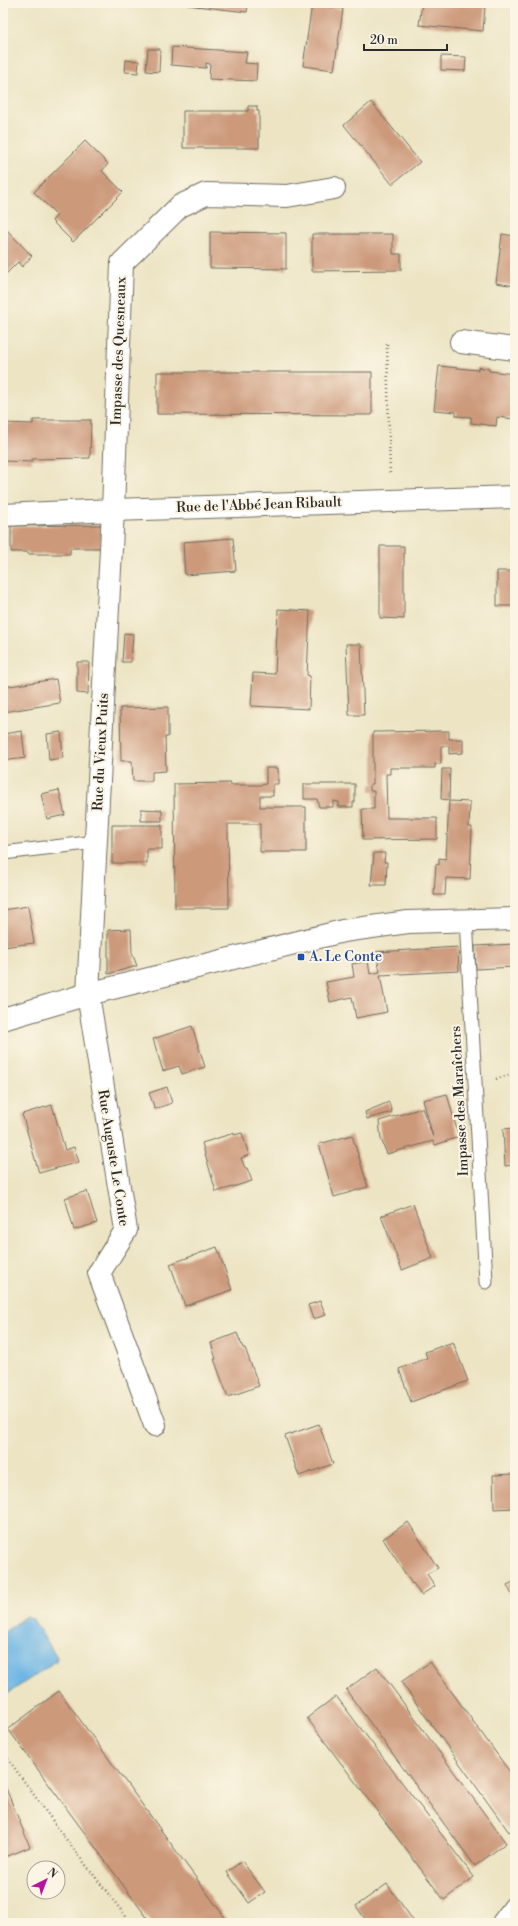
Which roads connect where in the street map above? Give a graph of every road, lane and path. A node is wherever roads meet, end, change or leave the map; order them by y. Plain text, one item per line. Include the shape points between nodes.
1 (334, 188) dead end
2 (461, 342) dead end
3 (387, 344) dead end
4 (515, 349) edge
5 (515, 497) edge
6 (390, 501) junction
7 (113, 510) junction
8 (3, 515) edge
9 (96, 842) junction
10 (3, 853) edge
11 (515, 918) edge
12 (466, 919) junction
13 (88, 994) junction
14 (3, 1018) edge
15 (486, 1282) dead end
16 (155, 1425) dead end
17 (3, 1752) edge
18 (515, 1906) edge
19 (131, 1923) edge
20 (503, 1923) edge

1 - 7 street, Impasse des Quesneaux via 287,196 206,194 180,206 122,263
2 - 4 street
3 - 6 path
5 - 6 street, Rue de l'Abbé Jean Ribault
6 - 7 street, Rue de l'Abbé Jean Ribault
7 - 8 street, Rue de l'Abbé Jean Ribault
7 - 9 street, Rue du Vieux Puits
9 - 10 lane
9 - 13 street, Rue du Vieux Puits
11 - 12 street
12 - 13 street via 408,922 343,931
12 - 15 lane, Impasse des Maraîchers
13 - 14 street
13 - 16 street, Rue Auguste Le Conte via 126,1230 99,1273
17 - 19 path
18 - 20 street

